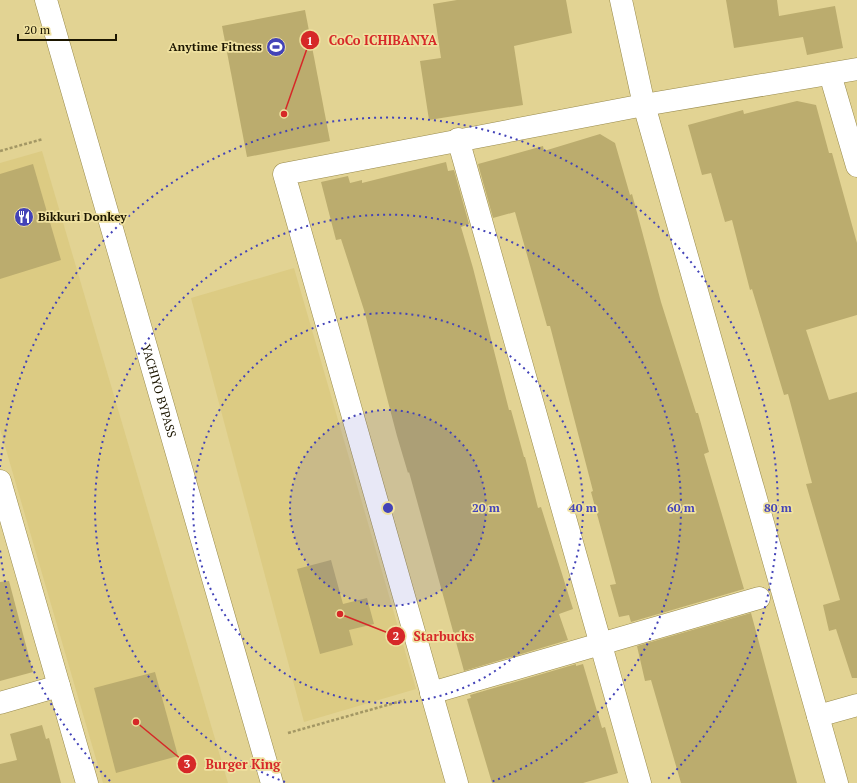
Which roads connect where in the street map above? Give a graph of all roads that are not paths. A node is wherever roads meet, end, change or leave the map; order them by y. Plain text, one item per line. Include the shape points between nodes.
1 (46, 0) edge
2 (621, 0) edge
3 (857, 69) edge
4 (830, 74) junction
5 (644, 105) junction
6 (458, 139) junction
7 (857, 166) edge
8 (0, 481) edge
9 (759, 598) dead end
10 (600, 644) junction
11 (59, 686) junction
12 (431, 693) junction
13 (0, 702) edge
14 (857, 705) edge
15 (818, 716) junction
16 (88, 783) edge
17 (272, 783) edge
18 (457, 783) edge
19 (640, 783) edge
20 (837, 783) edge

1 - 17 main road, YACHIYO BYPASS
2 - 5 main road
3 - 4 main road
4 - 5 main road
4 - 7 main road
5 - 6 main road
5 - 15 main road
6 - 10 main road
6 - 12 main road via 284,174
8 - 11 main road
9 - 10 main road
10 - 12 main road
10 - 19 main road
11 - 13 main road
11 - 16 main road
12 - 18 main road
14 - 15 main road
15 - 20 main road

